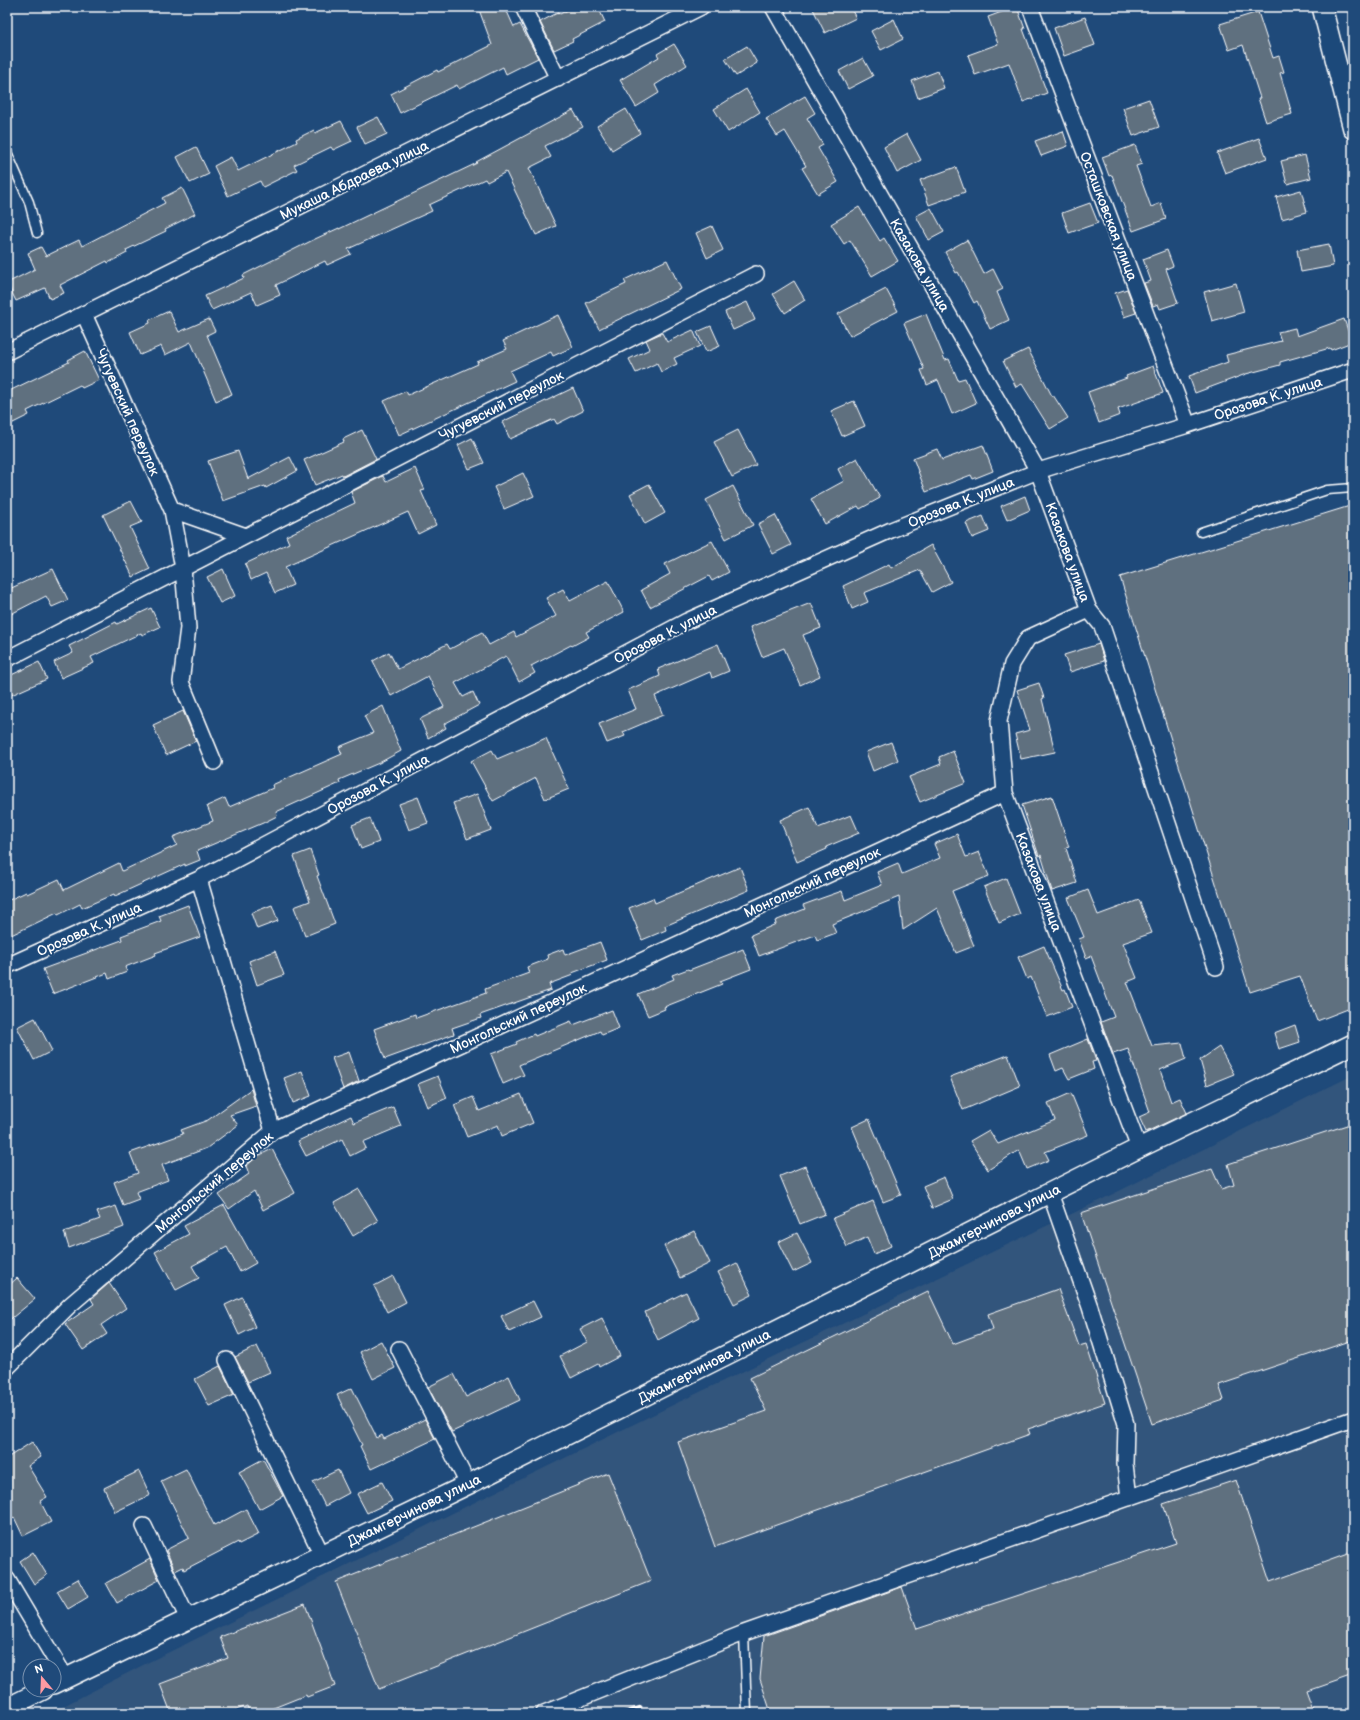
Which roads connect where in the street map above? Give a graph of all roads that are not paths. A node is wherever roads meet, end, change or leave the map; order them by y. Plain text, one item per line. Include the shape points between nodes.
1 (523, 7) edge
2 (701, 7) edge
3 (773, 7) edge
4 (1030, 7) edge
5 (1322, 7) edge
6 (558, 78) junction
7 (1353, 129) edge
8 (7, 152) edge
9 (37, 233) dead end
10 (756, 274) dead end
11 (84, 314) junction
12 (7, 352) edge
13 (1353, 370) edge
14 (1188, 425) junction
15 (1038, 471) junction
16 (1353, 488) edge
17 (172, 510) junction
18 (1201, 532) dead end
19 (246, 536) junction
20 (183, 568) junction
21 (1089, 610) junction
22 (7, 659) edge
23 (214, 762) dead end
24 (1005, 793) junction
25 (200, 879) junction
26 (7, 966) edge
27 (1216, 967) dead end
28 (1353, 1044) edge
29 (273, 1131) junction
30 (1139, 1148) junction
31 (1050, 1193) junction
32 (399, 1349) dead end
33 (227, 1360) dead end
34 (7, 1368) edge
35 (1353, 1419) edge
36 (468, 1484) junction
37 (1129, 1498) junction
38 (144, 1526) dead end
39 (322, 1555) junction
40 (7, 1579) edge
41 (188, 1619) junction
42 (744, 1633) junction
43 (48, 1658) edge
44 (62, 1680) edge
45 (27, 1698) edge
46 (7, 1708) edge
47 (544, 1713) edge
48 (747, 1713) edge

1 - 6 street
2 - 6 street, Мукаша Абдраева улица
3 - 15 street, Казакова улица
4 - 14 street, Осташковская улица
5 - 7 street
6 - 11 street, Мукаша Абдраева улица
8 - 9 lane via 29,202
10 - 19 street, Чугуевский переулок
11 - 12 street, Мукаша Абдраева улица
11 - 17 street, Чугуевский переулок
13 - 14 street, Орозова К. улица
14 - 15 street, Орозова К. улица
15 - 21 street, Казакова улица
15 - 25 street, Орозова К. улица via 891,530 687,621
16 - 18 lane via 1327,490
17 - 19 street
17 - 20 street, Чугуевский переулок
19 - 20 street, Чугуевский переулок
20 - 22 street, Чугуевский переулок
20 - 23 street via 188,628 181,682
21 - 24 street, Казакова улица via 1028,638 1012,664 999,721
21 - 27 street via 1102,626
24 - 29 street, Монгольский переулок
24 - 30 street, Казакова улица
25 - 26 street, Орозова К. улица
25 - 29 street
28 - 30 street, Джамгерчинова улица
29 - 34 street, Монгольский переулок via 70,1305
30 - 31 street, Джамгерчинова улица
31 - 36 street, Джамгерчинова улица
31 - 37 street via 1090,1307 1126,1424 1125,1464
32 - 36 street
33 - 39 street
35 - 37 street
36 - 39 street, Джамгерчинова улица
37 - 42 street
38 - 41 street
39 - 41 street, Джамгерчинова улица
40 - 43 street
41 - 44 street, Джамгерчинова улица
42 - 47 street
42 - 48 lane
45 - 46 street

